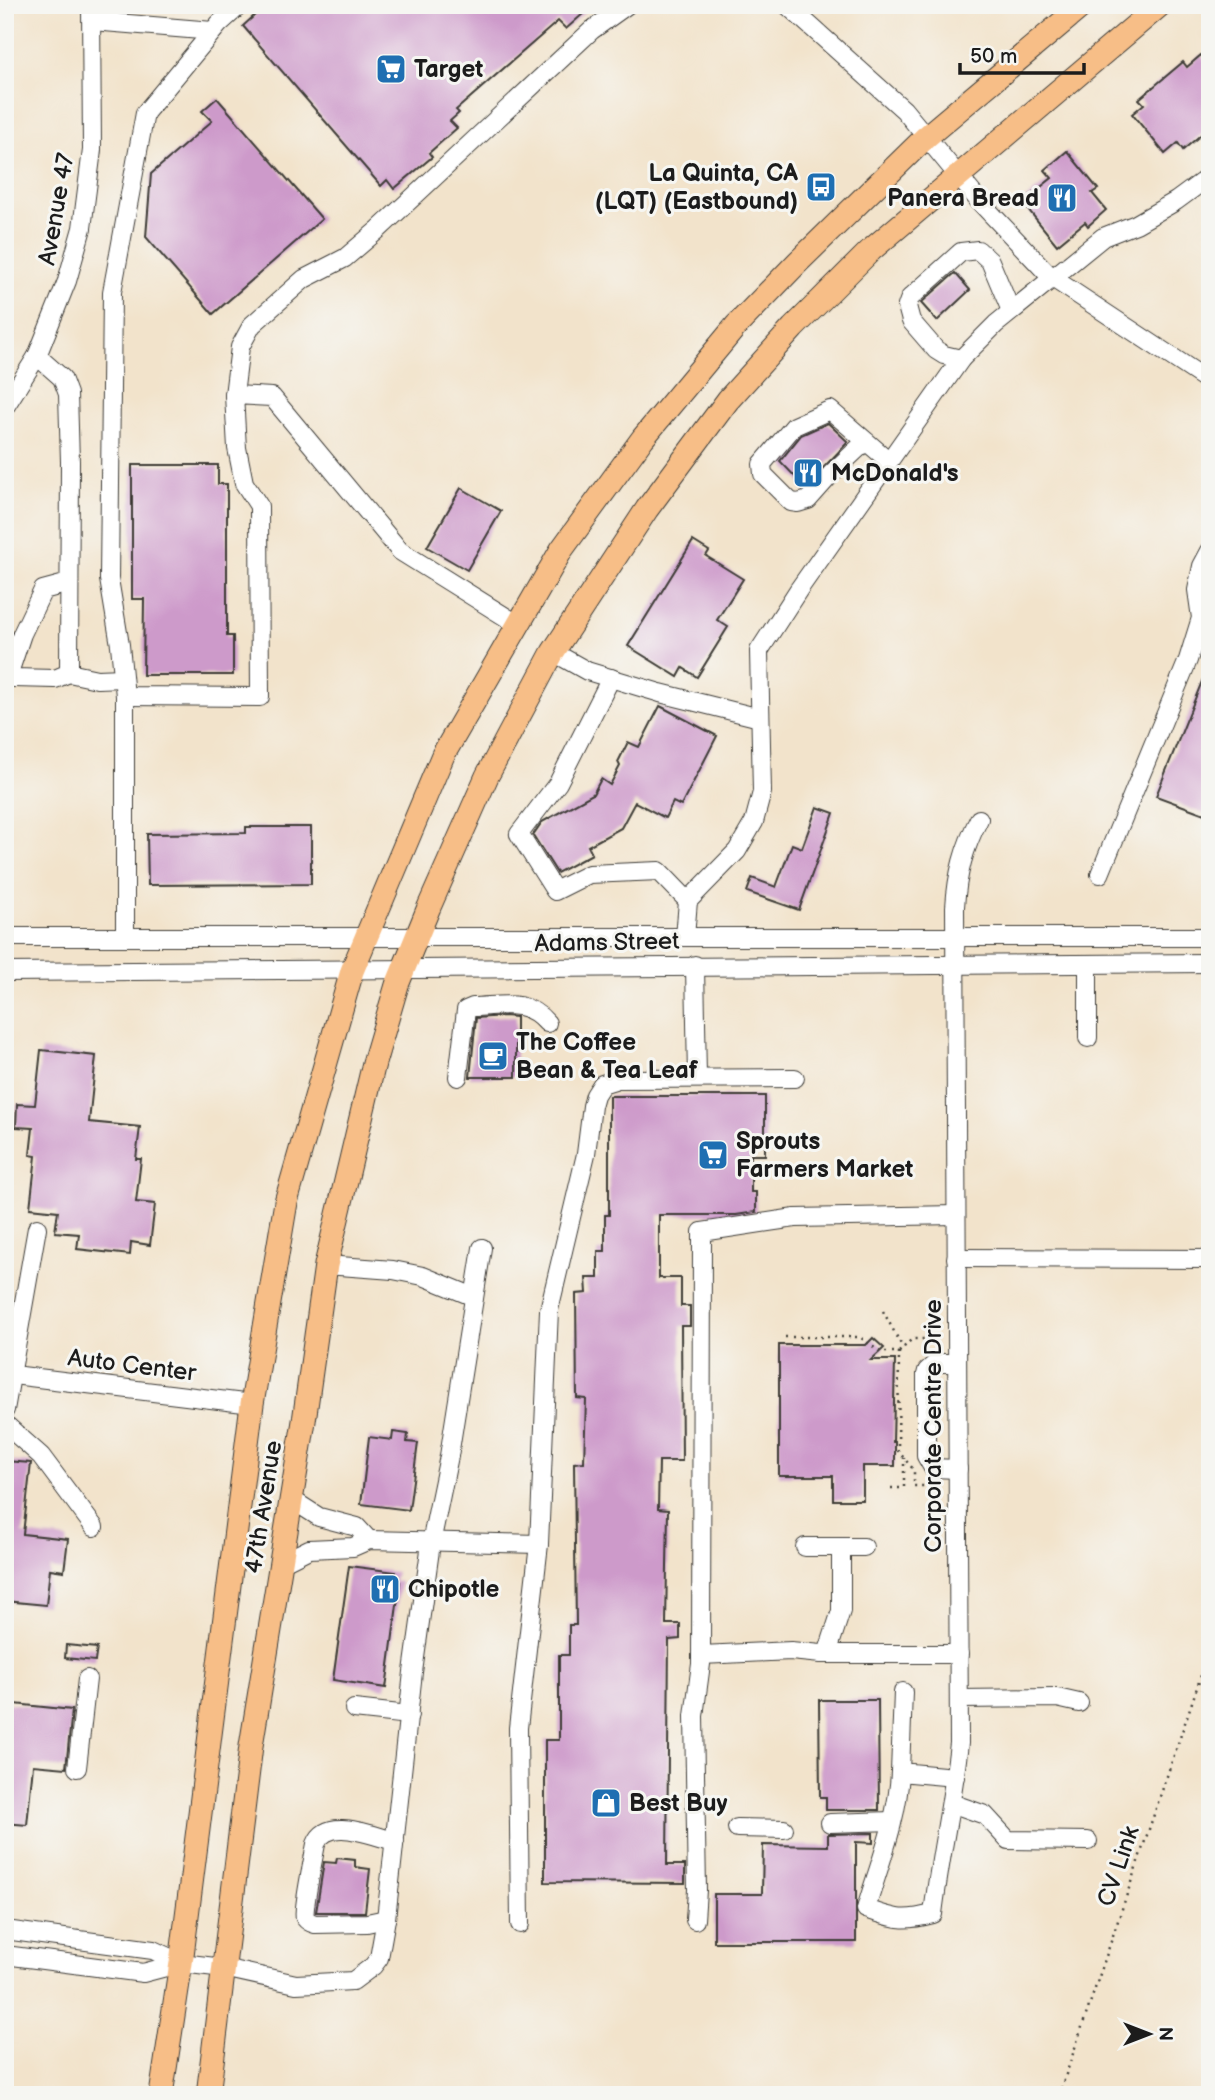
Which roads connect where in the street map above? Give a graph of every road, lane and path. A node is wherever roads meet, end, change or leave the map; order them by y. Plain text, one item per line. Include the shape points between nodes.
1 (240, 5) edge
2 (627, 5) edge
3 (787, 5) edge
4 (1083, 5) edge
5 (1160, 5) edge
6 (92, 13) edge
7 (213, 31) junction
8 (926, 137) junction
9 (960, 176) junction
10 (1210, 176) edge
11 (1051, 277) junction
12 (1011, 311) junction
13 (37, 356) junction
14 (961, 359) junction
15 (1210, 382) edge
16 (234, 396) junction
17 (5, 407) edge
18 (866, 441) junction
19 (889, 461) junction
20 (1210, 551) edge
21 (69, 583) junction
22 (517, 624) junction
23 (553, 652) junction
24 (69, 673) junction
25 (611, 678) junction
26 (124, 687) junction
27 (761, 718) junction
28 (979, 819) dead end
29 (1100, 874) dead end
30 (688, 901) junction
31 (5, 937) edge
32 (125, 937) junction
33 (365, 937) junction
34 (416, 937) junction
35 (685, 937) junction
36 (955, 937) junction
37 (1210, 937) edge
38 (955, 963) junction
39 (1210, 963) edge
40 (1088, 964) junction
41 (695, 965) junction
42 (352, 971) junction
43 (402, 971) junction
44 (5, 972) edge
45 (547, 1023) dead end
46 (1088, 1038) dead end
47 (458, 1077) dead end
48 (697, 1078) junction
49 (795, 1078) dead end
50 (956, 1215) junction
51 (37, 1228) dead end
52 (481, 1248) dead end
53 (956, 1258) junction
54 (1210, 1259) edge
55 (326, 1265) junction
56 (474, 1297) junction
57 (883, 1311) dead end
58 (785, 1337) dead end
59 (942, 1339) dead end
60 (874, 1348) junction
61 (903, 1348) junction
62 (899, 1352) junction
63 (868, 1353) dead end
64 (957, 1363) junction
65 (8, 1374) edge
66 (252, 1404) junction
67 (5, 1410) edge
68 (5, 1424) edge
69 (904, 1458) junction
70 (958, 1469) junction
71 (942, 1486) dead end
72 (891, 1489) dead end
73 (291, 1499) junction
74 (94, 1527) dead end
75 (369, 1540) junction
76 (431, 1543) junction
77 (539, 1544) junction
78 (805, 1546) dead end
79 (841, 1546) junction
80 (864, 1546) dead end
81 (281, 1563) junction
82 (1210, 1649) edge
83 (824, 1654) junction
84 (959, 1654) junction
85 (701, 1655) junction
86 (87, 1679) dead end
87 (903, 1692) dead end
88 (959, 1699) junction
89 (1079, 1703) dead end
90 (354, 1709) dead end
91 (409, 1716) junction
92 (77, 1768) dead end
93 (900, 1772) junction
94 (955, 1777) junction
95 (951, 1803) junction
96 (892, 1821) junction
97 (830, 1823) dead end
98 (737, 1828) dead end
99 (784, 1829) dead end
100 (395, 1841) junction
101 (1088, 1841) dead end
102 (386, 1919) junction
103 (695, 1920) dead end
104 (520, 1924) dead end
105 (5, 1930) edge
106 (5, 1955) edge
107 (181, 1963) junction
108 (224, 1968) junction
109 (161, 2095) edge
110 (208, 2095) edge
111 (1059, 2095) edge

1 - 7 street
2 - 16 street via 592,30 379,229 345,257 304,279 252,324 240,347
3 - 8 street via 904,110
4 - 8 main road, 47th Avenue
5 - 9 main road, 47th Avenue
6 - 7 street
6 - 13 street, Avenue 47 via 92,150 82,228
7 - 26 street via 145,113 112,292 109,579
8 - 9 street
8 - 22 main road, 47th Avenue via 728,336 643,438 562,549
9 - 11 street
9 - 23 main road, 47th Avenue via 872,250 728,400 647,509
10 - 11 street via 1136,224 1103,237
11 - 12 street
11 - 15 street
12 - 14 street
12 - 14 street via 989,261 978,250 961,252 910,298 911,321 936,350
13 - 17 street, Avenue 47
13 - 21 street via 62,378 68,394
14 - 19 street
16 - 22 street via 272,397 400,551
16 - 26 street via 244,483 259,506 260,696
18 - 18 street via 830,410 794,426 762,464 763,474 791,502 808,500
18 - 19 street
19 - 27 street via 759,651
20 - 29 street via 1197,590 1201,618 1188,660
21 - 24 street
21 - 24 street via 43,590 10,670 13,678 29,680
22 - 33 main road, 47th Avenue via 443,755
23 - 25 street
23 - 34 main road, 47th Avenue via 487,776
24 - 26 street
25 - 27 street
25 - 30 street via 558,783 519,834 555,891 589,874 659,871
26 - 32 street
27 - 30 street via 762,792 754,822 737,850
28 - 36 street, Corporate Centre Drive via 957,878
30 - 35 street
31 - 32 street, Adams Street
32 - 33 street, Adams Street
33 - 34 street, Adams Street
33 - 42 main road, 47th Avenue
34 - 35 street, Adams Street
34 - 43 main road, 47th Avenue
35 - 36 street, Adams Street
36 - 37 street, Adams Street
36 - 38 street, Corporate Centre Drive
38 - 40 street, Adams Street
38 - 41 street, Adams Street
38 - 50 street, Corporate Centre Drive
39 - 40 street, Adams Street
40 - 46 street
41 - 43 street, Adams Street
41 - 48 street
42 - 43 street, Adams Street
42 - 44 street, Adams Street
42 - 66 main road, 47th Avenue via 286,1202
43 - 55 main road, 47th Avenue via 374,1063
45 - 47 street via 538,1012 522,1005 466,1010
48 - 49 street
48 - 77 street via 610,1080 595,1095 586,1154 548,1310
50 - 53 street, Corporate Centre Drive
50 - 85 street via 795,1218 702,1232
51 - 65 street
52 - 56 street
53 - 54 street
53 - 64 street, Corporate Centre Drive
55 - 56 street via 423,1276
55 - 73 main road, 47th Avenue
56 - 76 street
57 - 61 path
58 - 60 path via 860,1338
59 - 61 path via 912,1339
60 - 62 path
60 - 63 path
61 - 62 path
62 - 69 path via 898,1451
64 - 70 street, Corporate Centre Drive
64 - 70 street via 936,1363 927,1371 926,1456 933,1468
65 - 66 street, Auto Center
65 - 67 street
66 - 107 main road, 47th Avenue
68 - 74 street via 41,1456
69 - 71 path via 914,1470 914,1486
69 - 72 path via 904,1489
70 - 84 street, Corporate Centre Drive
73 - 75 street via 319,1517 357,1527
73 - 81 main road, 47th Avenue
75 - 76 street
75 - 81 street via 353,1547 309,1549
76 - 77 street
76 - 91 street
77 - 104 street via 518,1728
78 - 79 street
79 - 80 street
79 - 83 street via 841,1611
81 - 108 main road, 47th Avenue via 251,1746
82 - 111 path, CV Link
83 - 84 street
83 - 85 street
84 - 88 street, Corporate Centre Drive
85 - 103 street via 694,1716
86 - 92 street
87 - 93 street
88 - 89 street via 1057,1698
88 - 94 street, Corporate Centre Drive
90 - 91 street
91 - 100 street
93 - 94 street
93 - 96 street
94 - 95 street, Corporate Centre Drive
95 - 96 street, Corporate Centre Drive via 933,1913 909,1920 866,1909
95 - 101 street via 985,1815 1009,1840
96 - 97 street
98 - 99 street
100 - 102 street
100 - 102 street via 340,1828 326,1831 316,1844 304,1903 304,1916 315,1924
102 - 108 street via 379,1958 353,1980 296,1984
105 - 107 street via 153,1950
106 - 107 street via 143,1973
107 - 108 street
107 - 109 main road, 47th Avenue
108 - 110 main road, 47th Avenue

